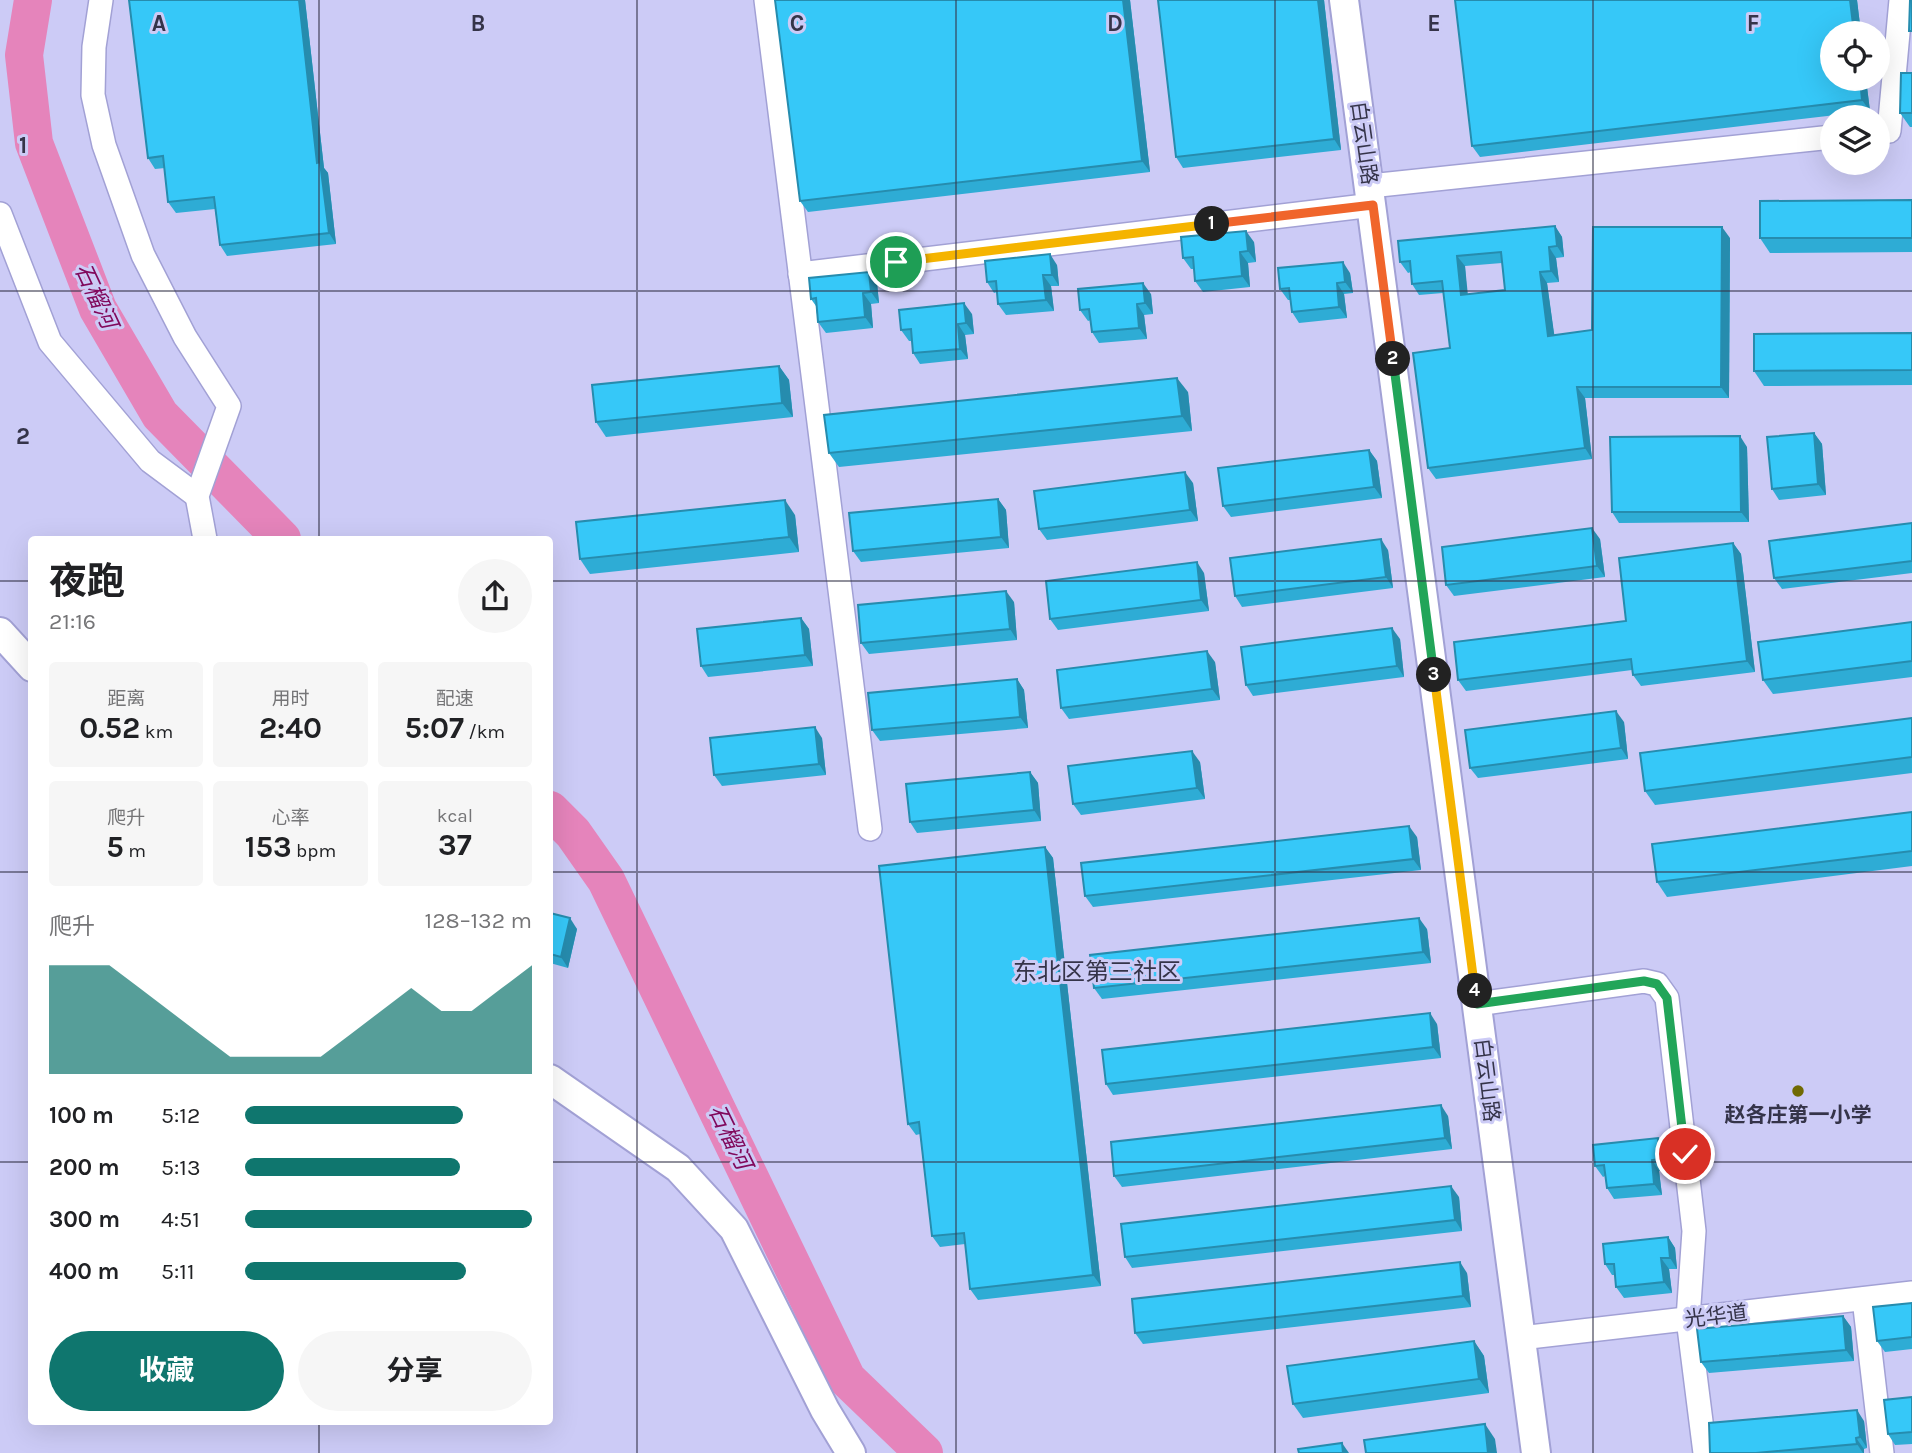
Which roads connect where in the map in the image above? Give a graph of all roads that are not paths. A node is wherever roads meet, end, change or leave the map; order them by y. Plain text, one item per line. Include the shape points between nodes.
1 (101, 0) edge
2 (766, 0) edge
3 (1344, 0) edge
4 (1901, 0) edge
5 (1890, 120) edge
6 (1820, 139) edge
7 (1371, 195) junction
8 (0, 215) edge
9 (800, 274) junction
10 (198, 492) junction
11 (205, 536) edge
12 (0, 632) edge
13 (28, 663) edge
14 (870, 829) dead end
15 (1477, 1004) junction
16 (553, 1081) edge
17 (1912, 1293) edge
18 (1864, 1299) junction
19 (1688, 1319) junction
20 (1521, 1338) junction
21 (851, 1453) edge
22 (1536, 1453) edge
23 (1705, 1453) edge
24 (1882, 1453) edge

1 - 10 street via 93,95 104,145 143,255 185,337 229,406
2 - 9 street
3 - 7 street, 白云山路
4 - 5 street
6 - 7 street
7 - 9 street
7 - 15 street, 白云山路
8 - 10 street via 50,342 150,461
9 - 14 street
10 - 11 street
12 - 13 street
15 - 19 street via 1644,981 1663,990 1694,1231
15 - 20 street, 白云山路
16 - 21 street via 678,1168 734,1229
17 - 18 street, 光华道
18 - 19 street, 光华道
18 - 24 street
19 - 20 street, 光华道
19 - 23 street
20 - 22 street, 白云山路

